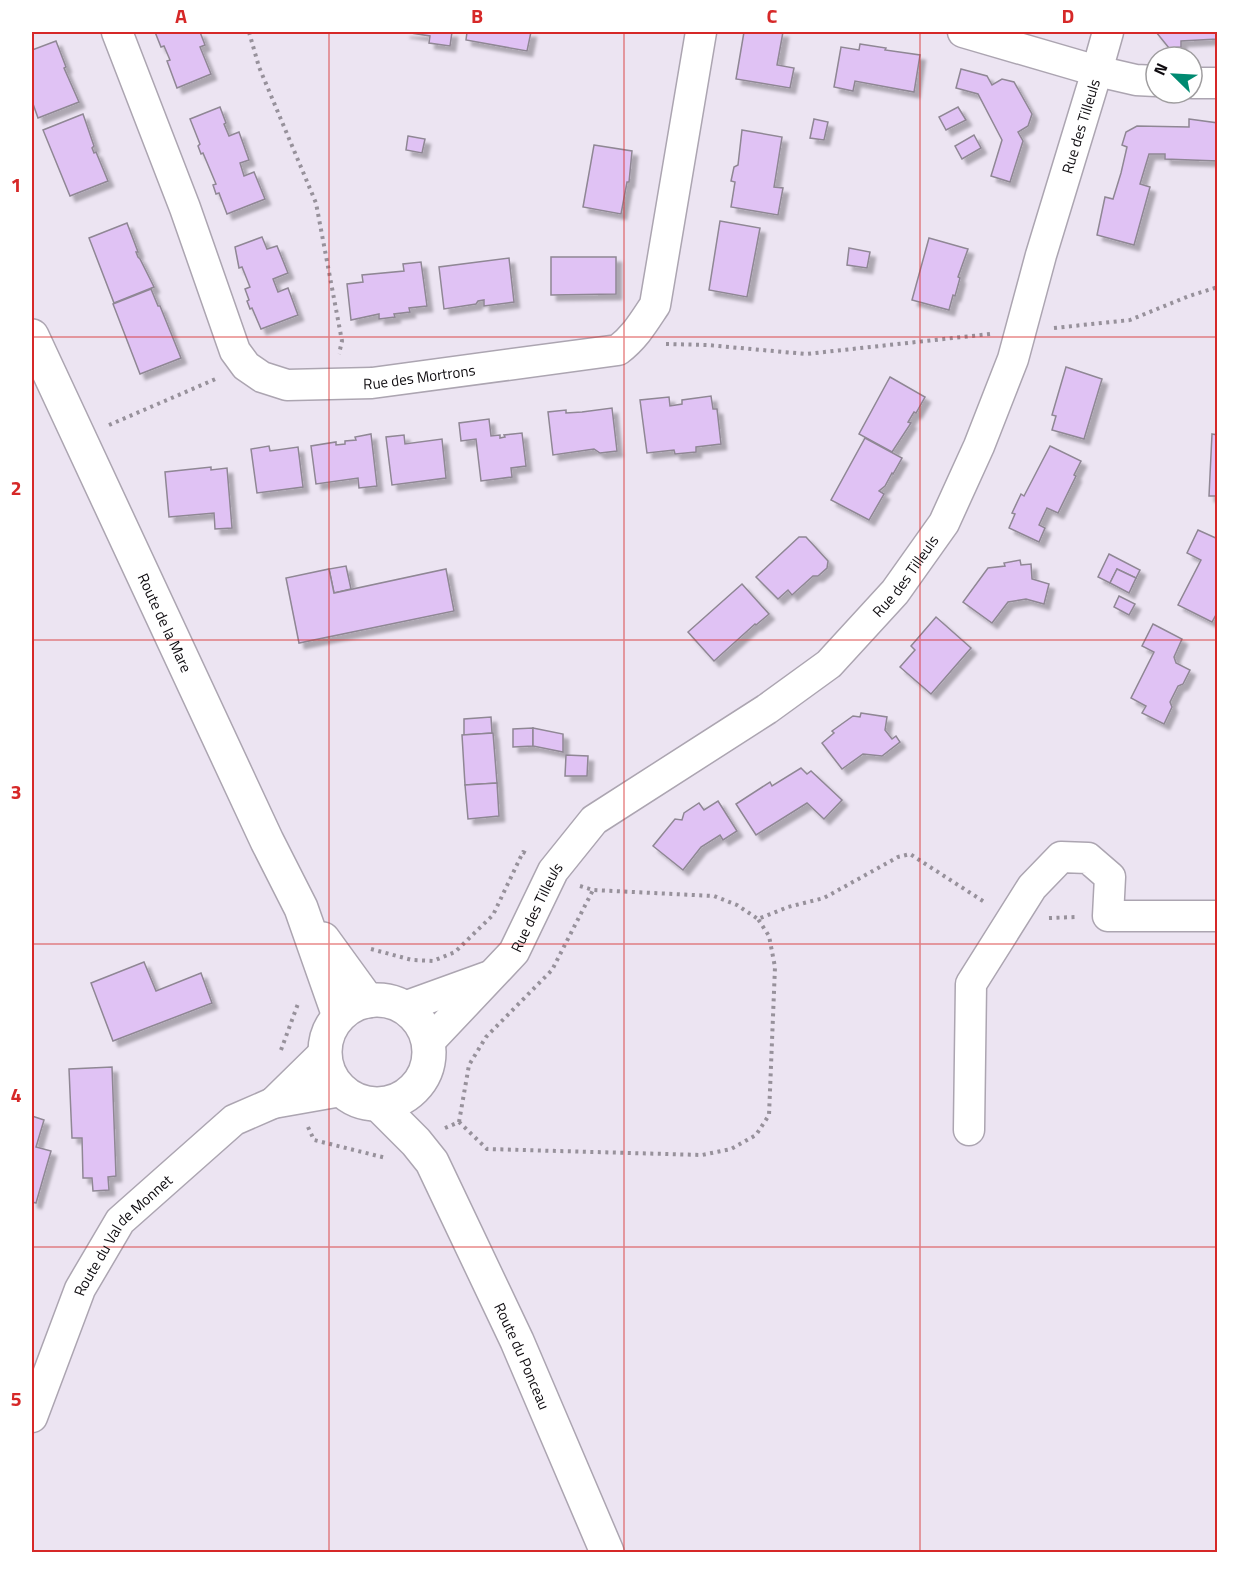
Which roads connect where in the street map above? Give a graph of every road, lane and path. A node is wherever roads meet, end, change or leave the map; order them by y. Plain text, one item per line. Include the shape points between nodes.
1 (117, 32) edge
2 (249, 32) edge
3 (701, 32) edge
4 (963, 32) edge
5 (1108, 32) edge
6 (1098, 71) junction
7 (1144, 80) edge
8 (1218, 287) edge
9 (1021, 331) junction
10 (32, 336) edge
11 (628, 342) junction
12 (246, 366) junction
13 (334, 384) junction
14 (79, 438) junction
15 (554, 871) junction
16 (593, 890) junction
17 (300, 908) junction
18 (1108, 916) junction
19 (1218, 916) edge
20 (758, 919) junction
21 (1012, 920) junction
22 (340, 962) junction
23 (493, 975) junction
24 (368, 1001) junction
25 (404, 1007) junction
26 (339, 1016) junction
27 (429, 1042) junction
28 (325, 1052) junction
29 (417, 1087) junction
30 (341, 1090) junction
31 (284, 1101) junction
32 (379, 1105) junction
33 (459, 1122) junction
34 (969, 1130) dead end
35 (425, 1146) junction
36 (32, 1417) edge
37 (607, 1552) edge

1 - 12 street via 235,351
2 - 13 path via 316,203 342,341
3 - 11 street via 655,305
4 - 6 street
5 - 6 street, Rue des Tilleuls
6 - 7 street
6 - 9 street, Rue des Tilleuls
8 - 9 path via 1130,320
9 - 11 path via 806,354
9 - 15 street, Rue des Tilleuls via 979,446 944,523 895,592 829,664 767,709 594,820
10 - 14 street, Route de la Mare
11 - 13 street, Rue des Mortrons via 618,350 372,383
12 - 13 street, Rue des Mortrons via 262,377 287,385
12 - 14 path
14 - 17 street, Route de la Mare
15 - 16 path
15 - 22 path via 523,852 493,915 455,952 433,961 412,960 369,948
15 - 23 street, Rue des Tilleuls via 514,952
16 - 20 path via 714,896
16 - 33 path via 552,970 486,1037 469,1065
17 - 22 street, Route de la Mare
17 - 26 street, Route de la Mare
18 - 19 street
18 - 21 path
18 - 21 street via 1110,877 1088,858 1061,857 1032,887
20 - 21 path via 824,898 910,854
20 - 33 path via 769,936 775,967 769,1115 756,1135 731,1149 702,1155 488,1149
21 - 34 street via 971,984
22 - 24 street, Route de la Mare
23 - 25 street, Rue des Tilleuls
23 - 27 street, Rue des Tilleuls
24 - 25 street via 393,1002
24 - 26 street
25 - 27 street via 415,1016
26 - 28 street via 331,1026
27 - 29 street via 425,1074
28 - 30 street via 326,1066
28 - 31 street, Route du Val de Monnet
29 - 32 street via 406,1096
29 - 35 street, Route du Ponceau
30 - 31 street, Route du Val de Monnet
30 - 32 street via 353,1100
31 - 35 path via 314,1140 389,1159
31 - 36 street, Route du Val de Monnet via 234,1120 120,1221 80,1289
32 - 35 street, Route du Ponceau
33 - 35 path
35 - 37 street, Route du Ponceau via 517,1341

